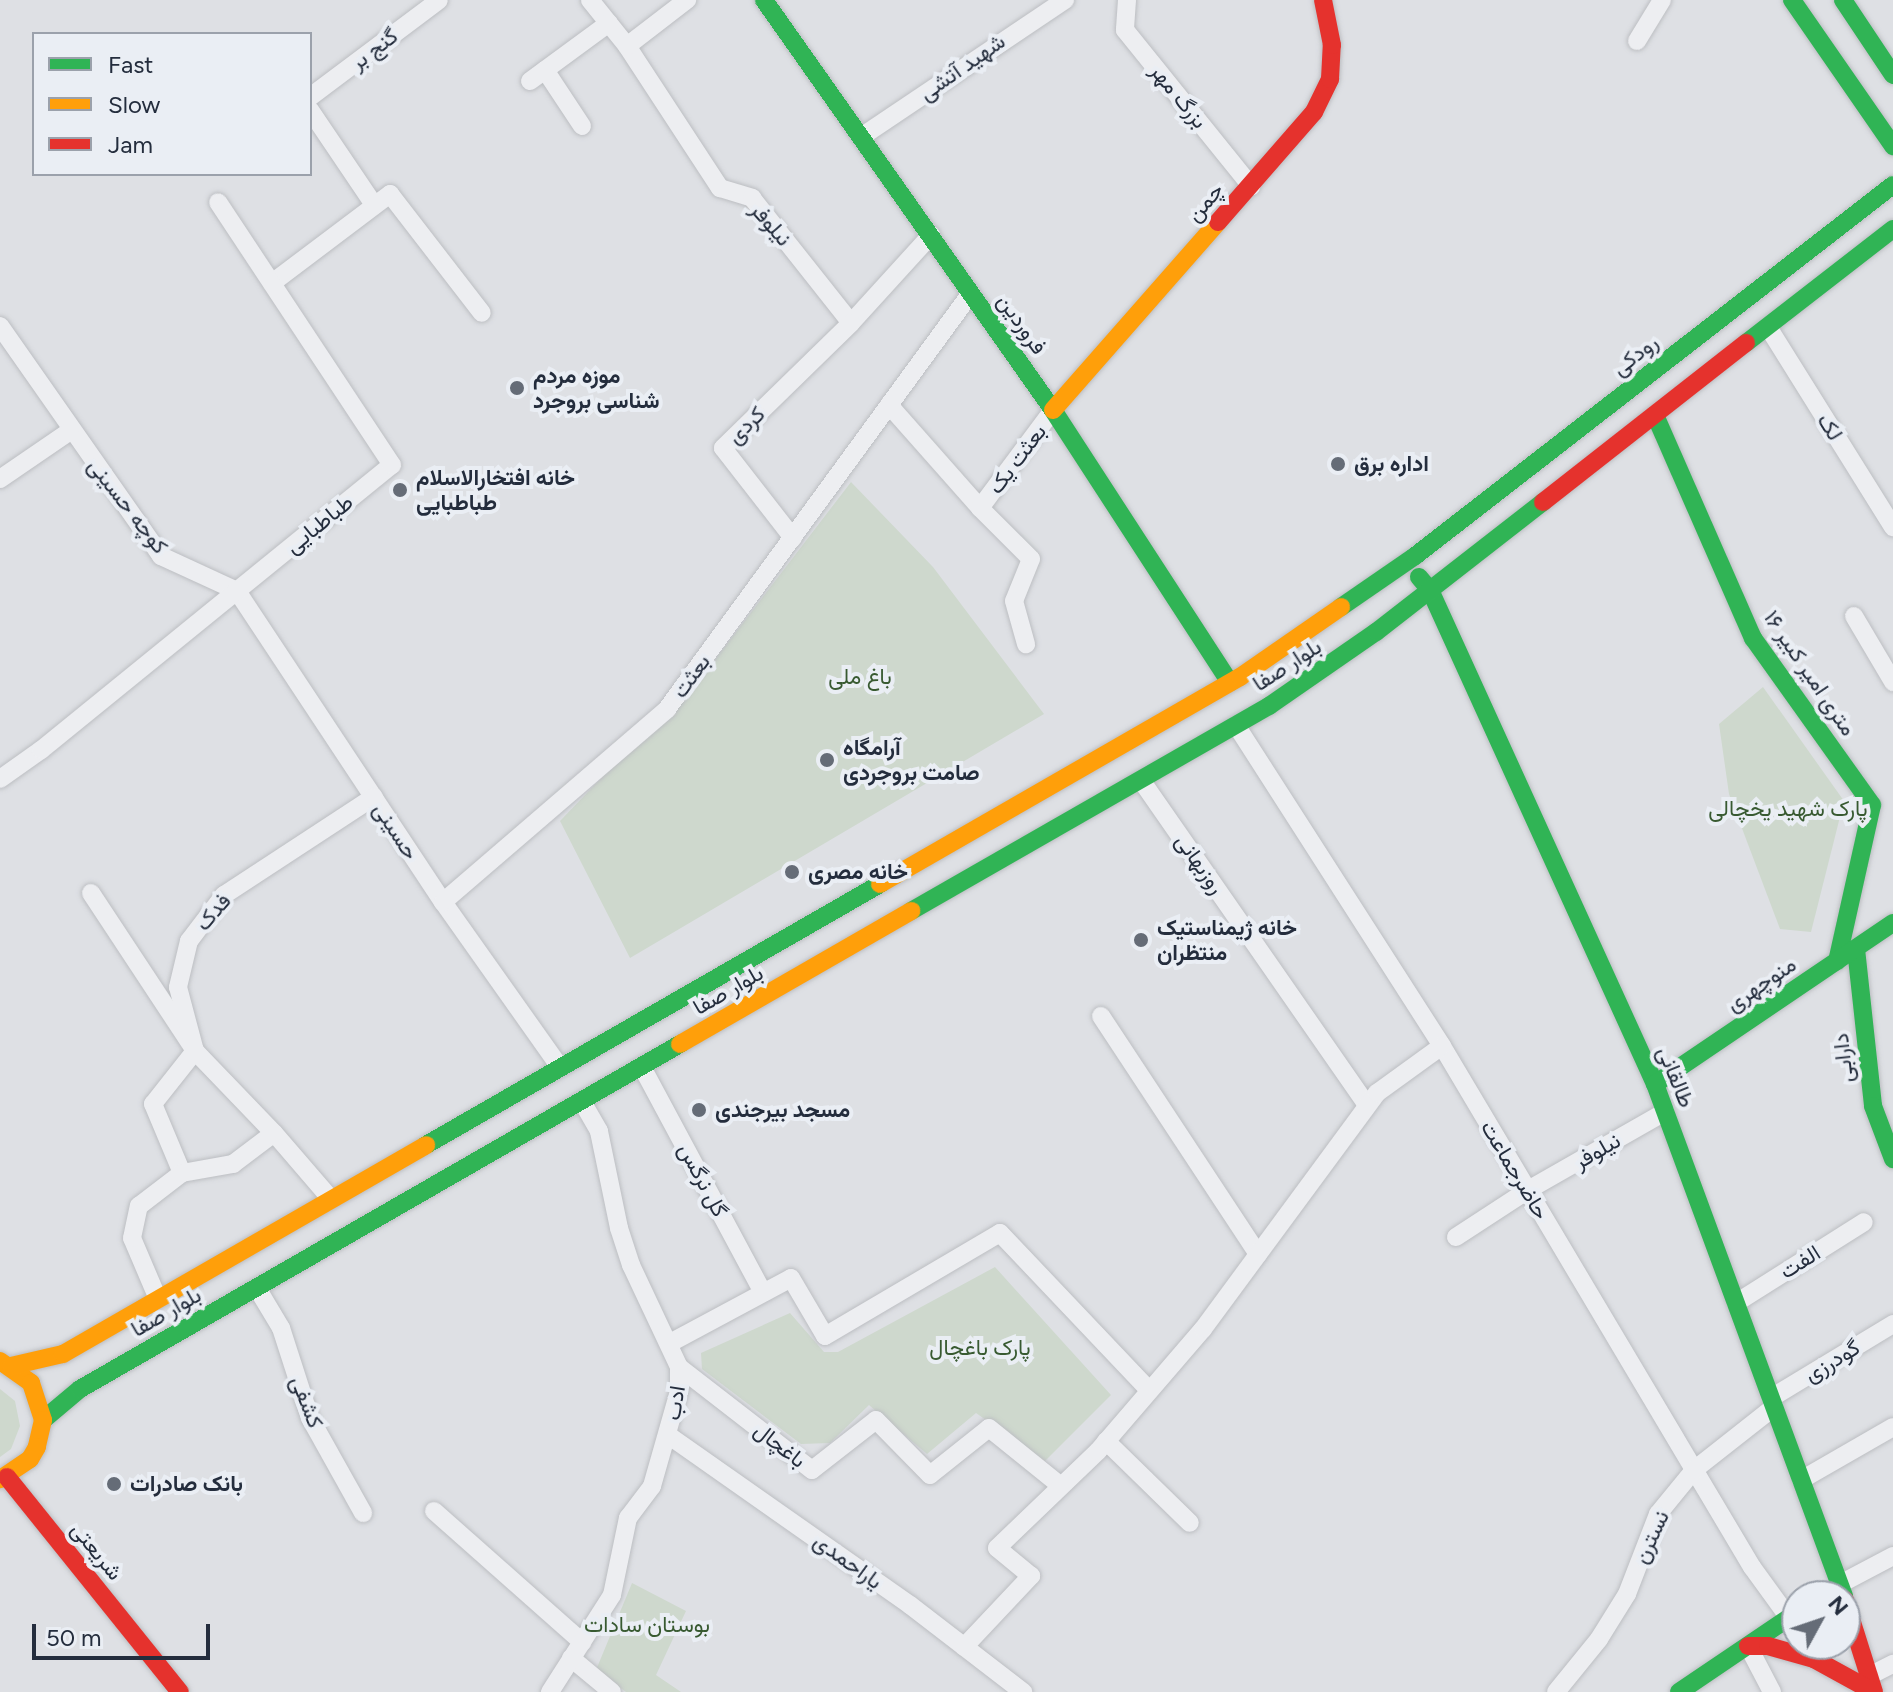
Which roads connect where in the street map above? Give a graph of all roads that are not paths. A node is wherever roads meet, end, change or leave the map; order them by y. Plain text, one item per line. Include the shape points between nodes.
1 (439, 0) edge
2 (590, 0) edge
3 (687, 0) edge
4 (764, 0) edge
5 (1065, 0) edge
6 (1127, 0) edge
7 (1323, 0) edge
8 (1662, 0) edge
9 (1792, 0) edge
10 (1843, 0) edge
11 (609, 23) junction
12 (1637, 41) dead end
13 (627, 46) junction
14 (1893, 75) edge
15 (312, 95) edge
16 (312, 113) edge
17 (582, 126) dead end
18 (861, 137) junction
19 (1893, 146) edge
20 (1893, 185) edge
21 (1251, 186) junction
22 (1874, 199) junction
23 (218, 202) dead end
24 (374, 205) junction
25 (1893, 227) edge
26 (931, 235) junction
27 (272, 283) junction
28 (971, 293) junction
29 (482, 313) dead end
30 (851, 323) junction
31 (0, 326) edge
32 (1768, 327) junction
33 (889, 405) junction
34 (1053, 410) junction
35 (1655, 415) junction
36 (70, 431) junction
37 (0, 479) edge
38 (980, 508) junction
39 (1893, 527) edge
40 (793, 538) junction
41 (1407, 562) junction
42 (1430, 590) junction
43 (237, 591) junction
44 (1854, 616) dead end
45 (1026, 644) dead end
46 (1893, 682) edge
47 (1230, 683) junction
48 (1236, 725) junction
49 (0, 779) edge
50 (1141, 780) junction
51 (374, 797) junction
52 (918, 862) junction
53 (91, 893) dead end
54 (941, 896) junction
55 (443, 902) junction
56 (1893, 923) edge
57 (1856, 949) junction
58 (1837, 961) junction
59 (1101, 1016) dead end
60 (1442, 1046) junction
61 (195, 1051) junction
62 (560, 1067) junction
63 (642, 1067) junction
64 (1655, 1084) junction
65 (583, 1103) junction
66 (1367, 1105) junction
67 (1665, 1112) junction
68 (274, 1133) junction
69 (439, 1138) junction
70 (1893, 1159) edge
71 (460, 1172) junction
72 (182, 1173) junction
73 (1528, 1190) junction
74 (330, 1198) junction
75 (1864, 1222) dead end
76 (1456, 1237) dead end
77 (1258, 1254) junction
78 (257, 1288) junction
79 (763, 1293) junction
80 (158, 1299) junction
81 (1736, 1303) junction
82 (1893, 1324) edge
83 (670, 1343) junction
84 (6, 1364) edge
85 (679, 1367) junction
86 (1148, 1389) junction
87 (1773, 1402) junction
88 (43, 1420) junction
89 (1893, 1427) edge
90 (668, 1435) junction
91 (1106, 1441) junction
92 (1694, 1470) junction
93 (4, 1478) edge
94 (1801, 1480) junction
95 (1061, 1486) junction
96 (434, 1511) dead end
97 (363, 1513) dead end
98 (1190, 1523) dead end
99 (1893, 1556) edge
100 (1838, 1580) edge
101 (1861, 1580) edge
102 (1781, 1601) edge
103 (1781, 1623) edge
104 (582, 1642) junction
105 (1748, 1646) junction
106 (964, 1647) junction
107 (1861, 1651) edge
108 (571, 1658) junction
109 (1893, 1664) edge
110 (1872, 1687) edge
111 (180, 1692) edge
112 (550, 1692) edge
113 (612, 1692) edge
114 (1023, 1692) edge
115 (1556, 1692) edge
116 (1679, 1692) edge
117 (1772, 1692) edge

1 - 15 street, گنج بر
2 - 11 street, نیلوفر
3 - 13 street
4 - 18 main road, فروردین
5 - 18 street, شهید آتشی
6 - 21 street, بزرگ مهر via 1125,30
7 - 21 main road, چمن via 1332,45 1330,79 1314,112
8 - 12 street
9 - 19 main road
10 - 14 main road
11 - 13 street, نیلوفر
11 - 17 street via 538,76
13 - 30 street, نیلوفر via 720,188 752,198
16 - 24 street
18 - 26 main road, فروردین
20 - 22 main road, رودکی
21 - 34 main road, چمن
22 - 25 main road
22 - 41 main road, رودکی
23 - 27 street, طباطبایی
24 - 27 street
24 - 29 street via 390,194
25 - 32 main road
26 - 28 main road, فروردین
26 - 30 street
27 - 43 street, طباطبایی via 392,465
28 - 33 street, بعثت
28 - 34 main road, فروردین
30 - 40 street, کردی via 723,448
31 - 36 street
32 - 35 main road
32 - 39 street, لک
33 - 38 street
33 - 40 street, بعثت
34 - 38 street, بعثت یک
34 - 47 main road, فروردین
35 - 42 main road
35 - 58 main road, ۱۶ متری امیر کبیر via 1753,638 1872,805
36 - 37 street
36 - 43 street, کوچه حسینی via 161,556
38 - 45 street via 1031,559 1014,601
40 - 55 street, بعثت via 667,709
41 - 42 main road, طالقانی
41 - 47 main road, بلوار صفا
42 - 48 main road, بلوار صفا via 1333,664
42 - 64 main road, طالقانی
43 - 49 street, طباطبایی
43 - 51 street, حسینی
44 - 46 street
47 - 52 main road, بلوار صفا
48 - 50 main road, بلوار صفا
48 - 60 street, حاضرجماعت
50 - 54 main road, بلوار صفا
50 - 66 street, روزبهانی
51 - 55 street, حسینی
51 - 61 street, فدک via 224,895 189,941 178,987
52 - 54 main road
52 - 62 main road, بلوار صفا
53 - 61 street, فدک
54 - 63 main road, بلوار صفا
55 - 62 street, حسینی
56 - 57 main road, منوچهری
57 - 58 main road, منوچهری
57 - 70 main road, دارابی via 1873,1106
58 - 64 main road, منوچهری
59 - 77 street
60 - 66 street
60 - 73 street, حاضرجماعت
61 - 68 street, فدک
61 - 72 street via 153,1104
62 - 65 main road
62 - 69 main road, بلوار صفا
63 - 65 main road, بلوار صفا
63 - 79 street, گل نرگس
64 - 67 main road, طالقانی
65 - 71 main road, بلوار صفا
65 - 83 street, ادب via 599,1131 631,1265 654,1321
66 - 77 street
67 - 73 street, نیلوفر
67 - 81 main road, طالقانی
68 - 72 street via 233,1164
68 - 74 street, فدک
69 - 71 main road
69 - 74 main road, بلوار صفا
71 - 78 main road, بلوار صفا
72 - 80 street via 139,1206 132,1238
73 - 76 street, نیلوفر
73 - 92 street, حاضرجماعت
74 - 80 main road, بلوار صفا
75 - 81 street, الفت
77 - 86 street via 1203,1329
78 - 88 main road, بلوار صفا via 80,1389
78 - 97 street, کشفی via 281,1328 310,1418
79 - 83 street
79 - 86 street via 791,1278 825,1336 1000,1233
80 - 84 main road, بلوار صفا via 63,1354
81 - 87 main road, طالقانی
82 - 87 street, گودرزی
83 - 85 street, ادب
84 - 88 main road via 37,1394
85 - 90 street, ادب
85 - 95 street, باغچال via 812,1470 876,1420 930,1475 989,1428
86 - 91 street
87 - 92 street, نسترن
87 - 94 main road, طالقانی
88 - 93 main road via 37,1447 20,1470
89 - 94 street
90 - 104 street, ادب via 652,1486 628,1518 612,1595
90 - 106 street, یاراحمدی
91 - 95 street
91 - 98 street
92 - 102 street, حاضرجماعت via 1752,1567
92 - 115 street, نسترن via 1658,1514 1627,1594 1606,1628
93 - 111 main road, شریعتی
94 - 100 main road, طالقانی
95 - 106 street via 997,1548 1031,1576
96 - 104 street
99 - 101 street
103 - 105 main road
104 - 108 street, ادب
105 - 110 main road via 1814,1659
105 - 116 main road
105 - 117 street
106 - 114 street, یاراحمدی
107 - 110 main road, طالقانی
108 - 112 street, ادب
108 - 113 street
109 - 110 street

